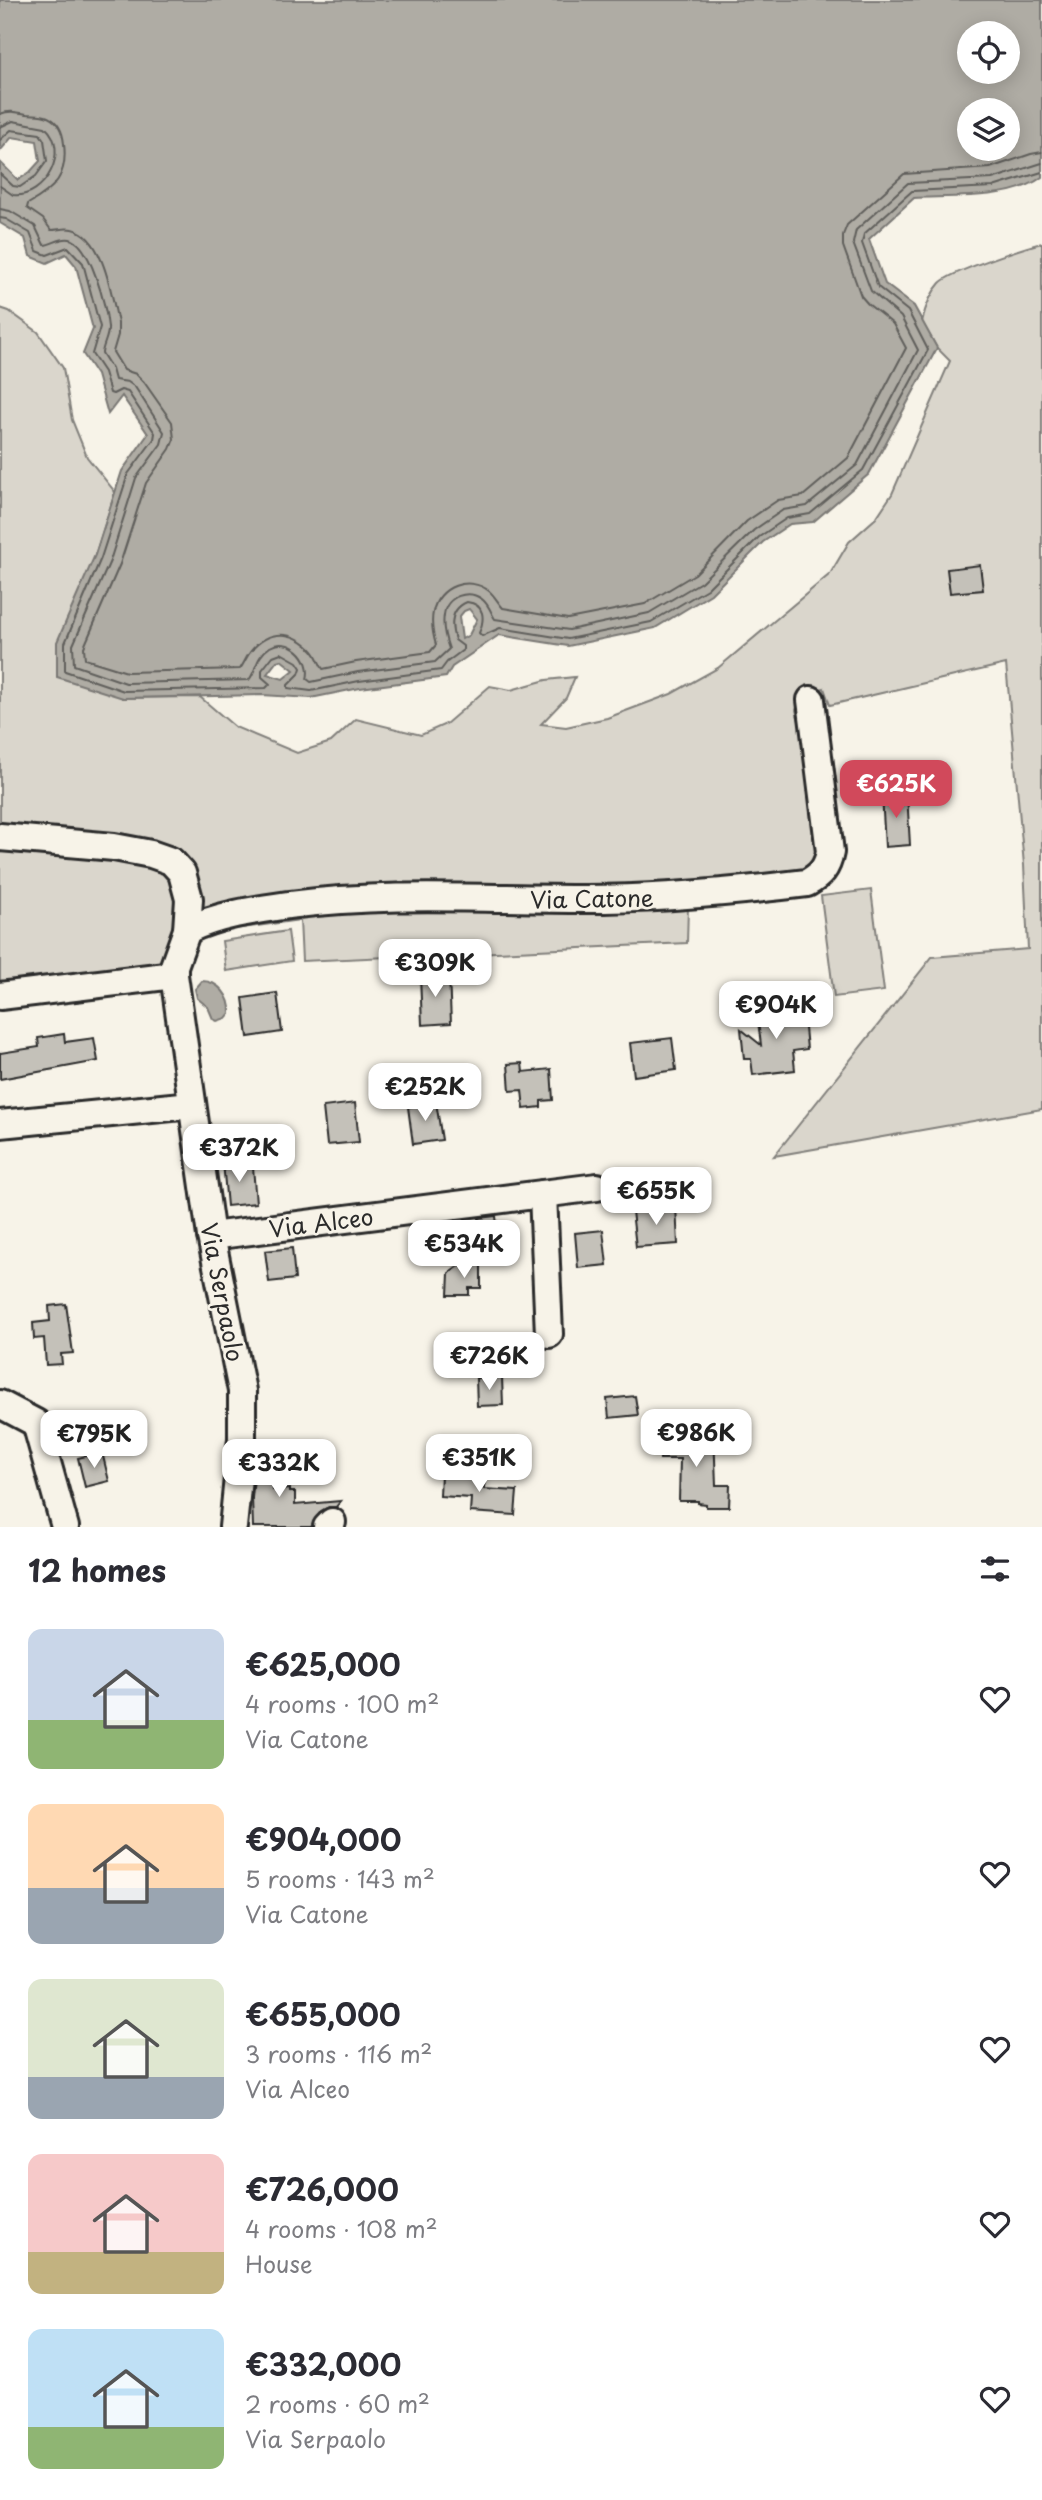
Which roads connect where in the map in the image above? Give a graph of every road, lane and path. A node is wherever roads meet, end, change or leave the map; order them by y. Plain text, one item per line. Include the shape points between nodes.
1 (811, 700) dead end
2 (0, 837) edge
3 (187, 930) junction
4 (174, 975) junction
5 (0, 996) edge
6 (192, 1105) junction
7 (0, 1124) edge
8 (597, 1187) dead end
9 (543, 1194) junction
10 (211, 1236) junction
11 (549, 1334) dead end
12 (0, 1404) edge
13 (65, 1527) edge
14 (233, 1527) edge

1 - 3 street, Via Catone via 830,852 819,876 807,883 626,898 380,896 273,908 207,921
2 - 3 street, Via Serpaolo via 114,847 171,861 186,884
3 - 4 street, Via Serpaolo
4 - 5 street
4 - 6 street, Via Serpaolo
6 - 7 street
6 - 10 street, Via Serpaolo
8 - 9 street, Via Alceo
9 - 10 street, Via Alceo
9 - 11 street
10 - 14 street, Via Serpaolo via 242,1391
12 - 13 street via 36,1423

